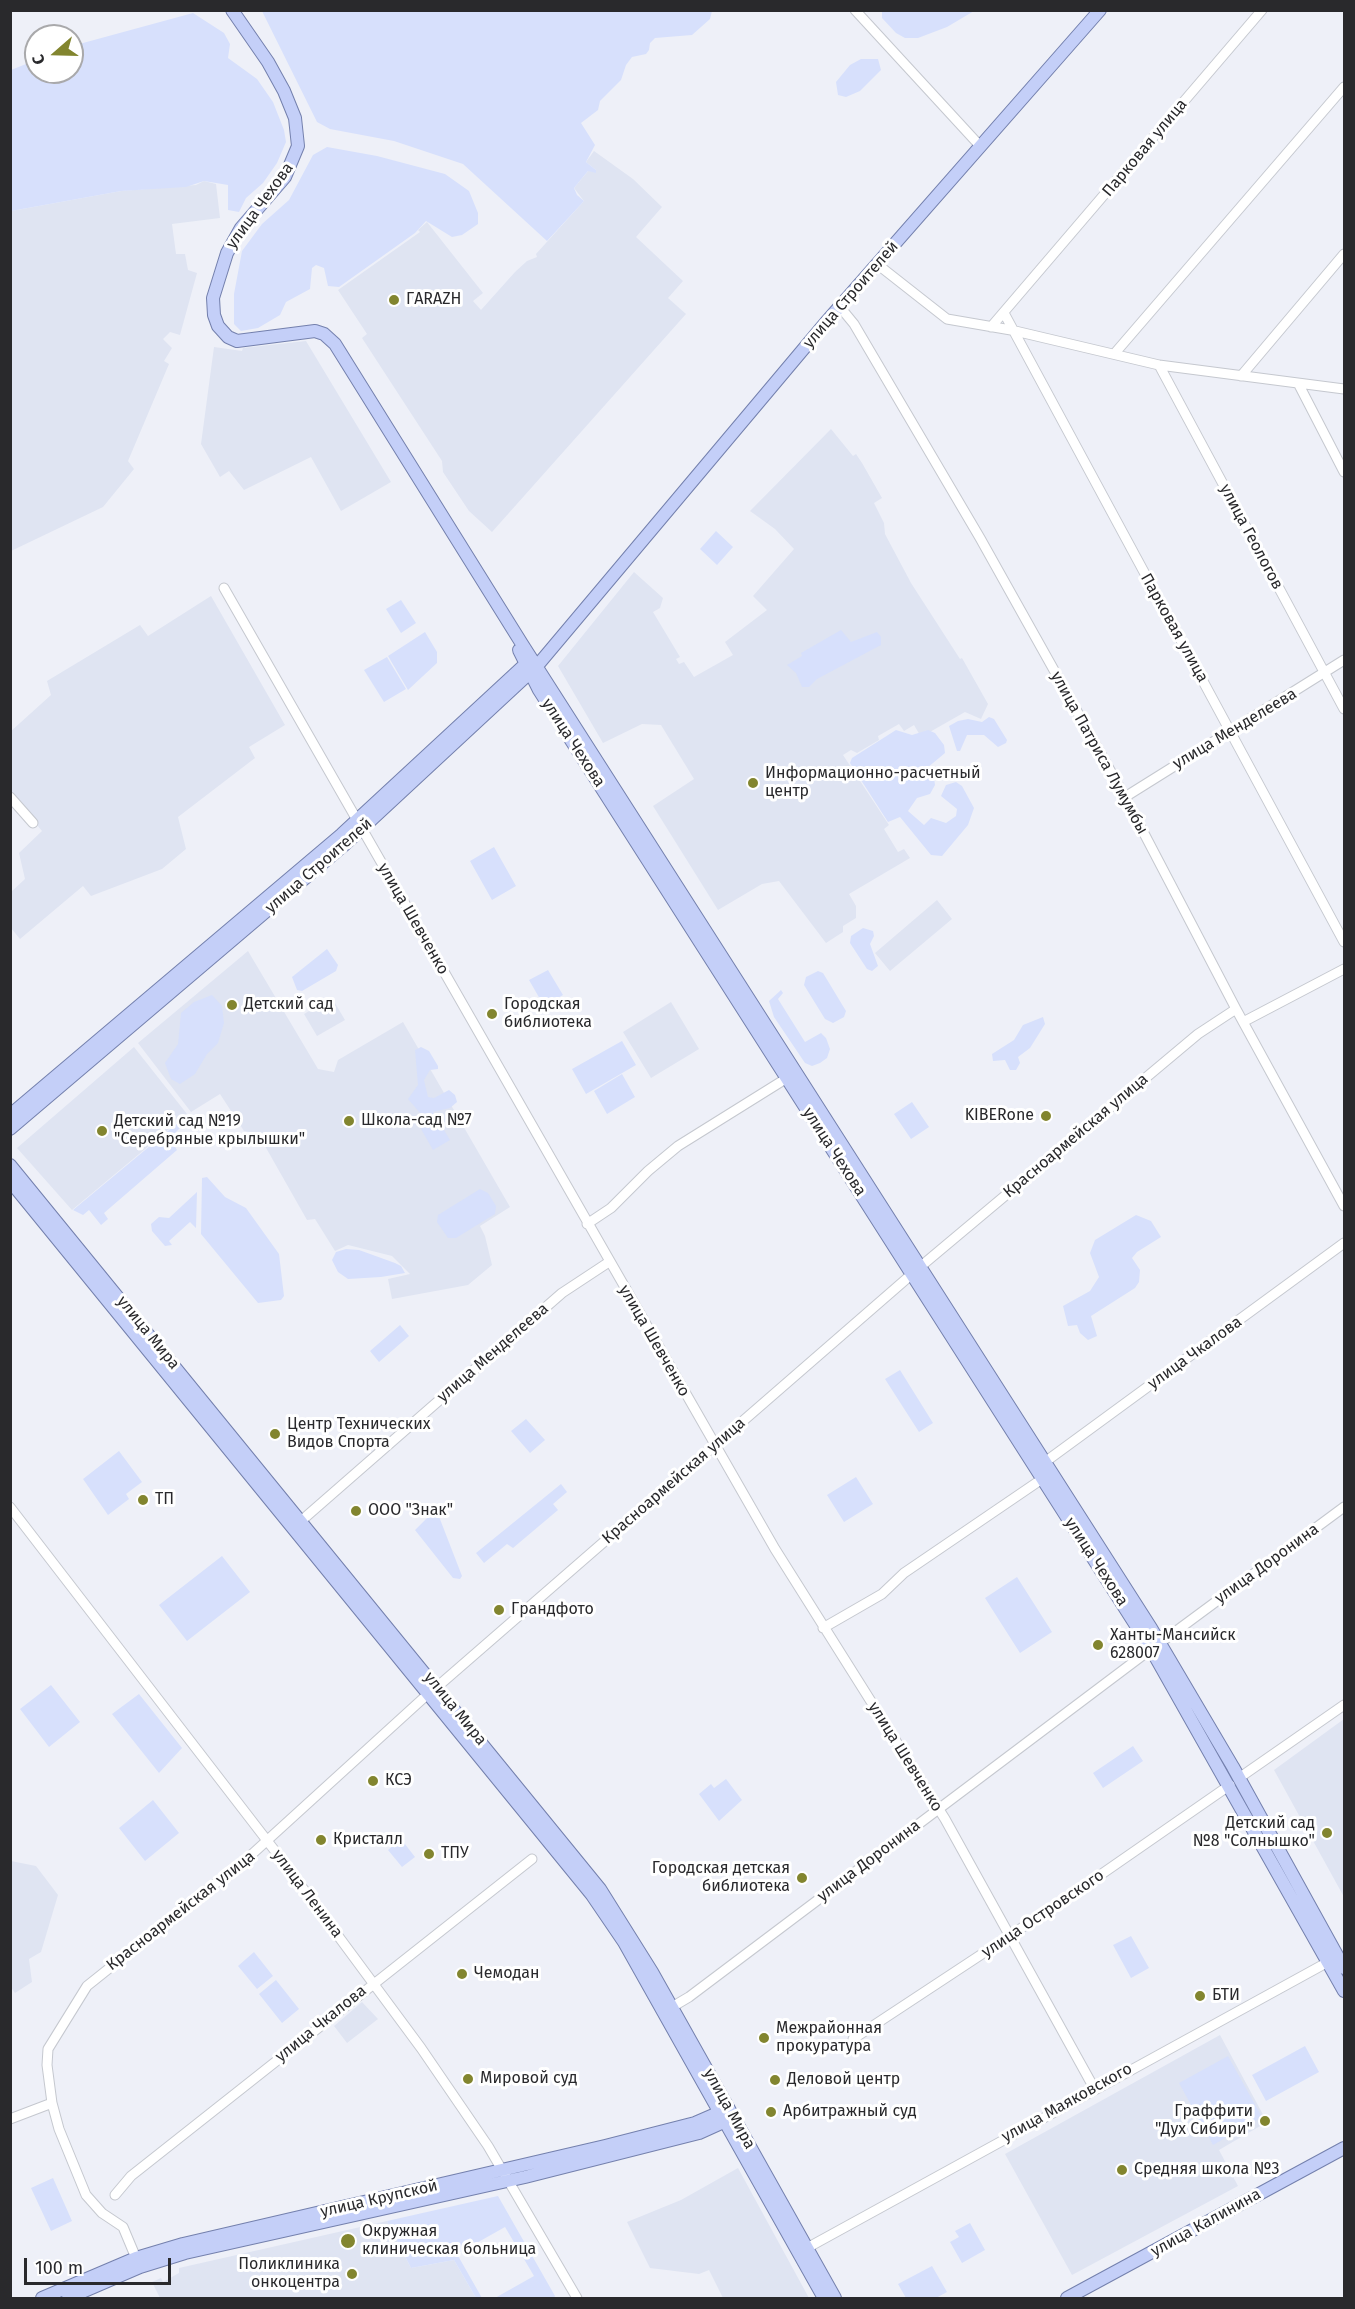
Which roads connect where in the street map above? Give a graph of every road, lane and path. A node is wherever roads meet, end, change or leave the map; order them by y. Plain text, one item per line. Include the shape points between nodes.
1 (232, 10) edge
2 (855, 10) edge
3 (1100, 10) edge
4 (1262, 10) edge
5 (1344, 87) edge
6 (981, 147) junction
7 (1344, 254) edge
8 (877, 264) junction
9 (840, 307) junction
10 (1004, 313) junction
11 (992, 327) junction
12 (1011, 330) junction
13 (1115, 353) junction
14 (1159, 365) junction
15 (1241, 376) junction
16 (1299, 385) junction
17 (1344, 389) edge
18 (1344, 472) edge
19 (224, 588) dead end
20 (1344, 660) edge
21 (531, 666) junction
22 (1325, 674) junction
23 (1344, 709) edge
24 (1230, 731) junction
25 (1125, 797) junction
26 (10, 798) edge
27 (33, 824) dead end
28 (359, 825) junction
29 (1344, 942) edge
30 (1344, 969) edge
31 (1236, 1009) junction
32 (1243, 1022) junction
33 (791, 1075) junction
34 (10, 1115) edge
35 (10, 1129) edge
36 (10, 1165) edge
37 (10, 1181) edge
38 (1344, 1206) edge
39 (587, 1224) junction
40 (1344, 1243) edge
41 (609, 1262) junction
42 (916, 1270) junction
43 (179, 1380) junction
44 (715, 1446) junction
45 (1045, 1462) junction
46 (1042, 1479) junction
47 (10, 1507) edge
48 (1344, 1507) edge
49 (297, 1524) junction
50 (824, 1628) junction
51 (1156, 1646) junction
52 (433, 1690) junction
53 (1344, 1705) edge
54 (1235, 1782) junction
55 (938, 1808) junction
56 (268, 1842) junction
57 (532, 1859) dead end
58 (1010, 1936) junction
59 (1339, 1960) edge
60 (373, 1982) junction
61 (1344, 1991) edge
62 (668, 2010) junction
63 (853, 2039) dead end
64 (1094, 2088) junction
65 (52, 2103) junction
66 (727, 2115) junction
67 (10, 2120) edge
68 (1344, 2148) edge
69 (506, 2176) junction
70 (115, 2194) dead end
71 (803, 2251) junction
72 (138, 2262) junction
73 (42, 2298) edge
74 (68, 2298) edge
75 (577, 2298) edge
76 (824, 2298) edge
77 (835, 2298) edge
78 (1068, 2298) edge

1 - 21 main road, улица Чехова via 284,91 295,118 298,146 285,177 226,253 216,284 214,315 221,331 237,340 304,333 326,343 387,431
2 - 6 street
3 - 6 main road, улица Строителей
4 - 10 street, Парковая улица
5 - 13 street
6 - 8 main road, улица Строителей
7 - 15 street
8 - 9 main road, улица Строителей
8 - 11 street via 941,317
9 - 21 main road, улица Строителей
9 - 25 street, улица Патриса Лумумбы via 854,324 966,513
10 - 11 street, Парковая улица
10 - 12 street, Парковая улица
11 - 12 street
12 - 13 street
12 - 24 street, Парковая улица
13 - 14 street
14 - 15 street
14 - 22 street, улица Геологов
15 - 16 street
16 - 17 street
16 - 18 street
19 - 28 street, улица Шевченко
20 - 22 street, улица Менделеева
21 - 28 main road, улица Строителей
21 - 33 main road, улица Чехова
22 - 23 street, улица Геологов
22 - 24 street, улица Менделеева
24 - 25 street, улица Менделеева
24 - 29 street, Парковая улица
25 - 31 street, улица Патриса Лумумбы
26 - 27 street
28 - 34 main road, улица Строителей
28 - 35 main road, улица Строителей
28 - 39 street, улица Шевченко
30 - 32 street
31 - 32 street, улица Патриса Лумумбы
31 - 42 street, Красноармейская улица via 1198,1034
32 - 38 street, улица Патриса Лумумбы
33 - 39 street via 678,1146
33 - 42 main road, улица Чехова
36 - 43 main road, улица Мира
37 - 43 main road, улица Мира
39 - 41 street, улица Шевченко
40 - 45 street, улица Чкалова
41 - 44 street, улица Шевченко
41 - 49 street, улица Менделеева via 562,1293
42 - 44 street, Красноармейская улица
42 - 45 main road, улица Чехова
42 - 46 main road, улица Чехова
43 - 49 main road, улица Мира
44 - 50 street, улица Шевченко
44 - 52 street, Красноармейская улица
45 - 46 main road
45 - 51 main road, улица Чехова
46 - 50 street via 904,1573 882,1594
46 - 51 main road, улица Чехова
47 - 56 street, улица Ленина
48 - 51 street, улица Доронина
49 - 52 main road, улица Мира
50 - 55 street, улица Шевченко
51 - 54 main road, улица Чехова
51 - 55 street, улица Доронина
52 - 56 street, Красноармейская улица
52 - 62 main road, улица Мира via 614,1908
53 - 54 street, улица Островского
54 - 58 street, улица Островского
54 - 59 main road, улица Чехова
55 - 58 street, улица Шевченко
55 - 62 street, улица Доронина
56 - 60 street, улица Ленина
56 - 65 street, Красноармейская улица via 87,1986 48,2049
57 - 60 street, улица Чкалова
58 - 63 street, улица Островского
58 - 64 street, улица Шевченко
59 - 61 main road, улица Чехова
59 - 64 street, улица Маяковского
60 - 69 street, улица Ленина via 470,2118
60 - 70 street, улица Чкалова via 132,2176
62 - 66 main road, улица Мира
64 - 71 street, улица Маяковского
65 - 67 street
65 - 72 street, Красноармейская улица via 86,2195 102,2213 123,2227
66 - 69 main road, улица Крупской
66 - 71 main road, улица Мира
68 - 78 main road, улица Калинина
69 - 72 main road, улица Крупской
69 - 75 street, улица Ленина
71 - 76 main road, улица Мира
71 - 77 main road, улица Мира
72 - 73 main road, улица Крупской
72 - 74 main road, улица Крупской

